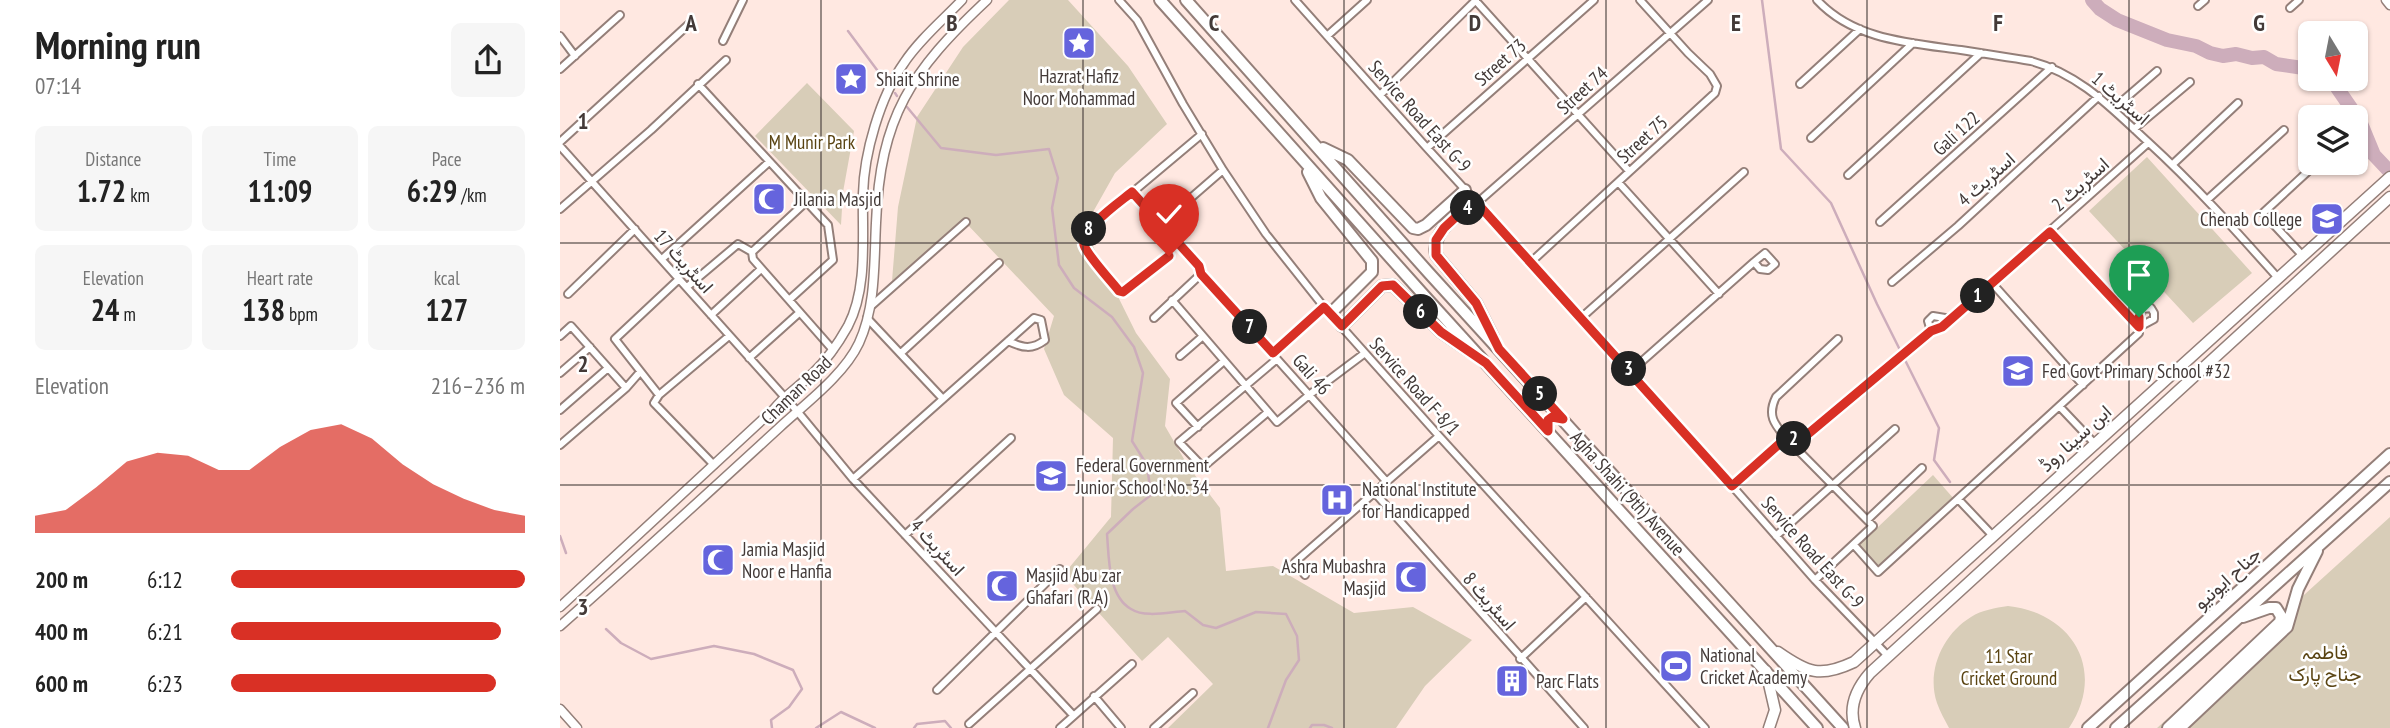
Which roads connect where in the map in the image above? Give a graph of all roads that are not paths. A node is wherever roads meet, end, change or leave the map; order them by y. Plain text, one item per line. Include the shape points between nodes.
1 (743, 0) edge
2 (962, 0) edge
3 (987, 0) edge
4 (1119, 0) edge
5 (1160, 0) edge
6 (1186, 0) edge
7 (1295, 0) edge
8 (1367, 0) edge
9 (1476, 0) edge
10 (1594, 0) edge
11 (1640, 0) edge
12 (1708, 0) edge
13 (1817, 0) edge
14 (2205, 0) edge
15 (2299, 0) edge
16 (2386, 0) edge
17 (2390, 5) edge
18 (2198, 6) dead end
19 (2290, 8) dead end
20 (620, 15) dead end
21 (689, 24) dead end
22 (1860, 29) junction
23 (1670, 33) junction
24 (560, 36) edge
25 (1326, 36) junction
26 (723, 41) dead end
27 (1913, 43) junction
28 (1981, 53) junction
29 (575, 56) junction
30 (1529, 59) junction
31 (726, 60) dead end
32 (2052, 67) junction
33 (560, 69) edge
34 (2157, 71) dead end
35 (2190, 82) dead end
36 (698, 84) junction
37 (1800, 85) dead end
38 (1380, 95) junction
39 (2099, 96) junction
40 (2238, 103) dead end
41 (2113, 109) junction
42 (1579, 114) junction
43 (2134, 129) junction
44 (2284, 130) dead end
45 (1202, 134) junction
46 (1811, 138) dead end
47 (2148, 143) junction
48 (560, 144) edge
49 (1317, 145) junction
50 (1427, 148) junction
51 (1301, 159) junction
52 (769, 162) junction
53 (2173, 164) junction
54 (1223, 170) junction
55 (1629, 172) junction
56 (1744, 172) dead end
57 (1848, 175) dead end
58 (2304, 175) edge
59 (2390, 177) edge
60 (592, 181) junction
61 (1618, 182) junction
62 (1465, 190) junction
63 (1132, 192) junction
64 (2390, 197) edge
65 (2208, 199) junction
66 (807, 201) junction
67 (1477, 203) junction
68 (560, 209) edge
69 (966, 222) dead end
70 (1880, 222) dead end
71 (1162, 223) junction
72 (635, 229) junction
73 (2050, 232) junction
74 (1670, 238) junction
75 (752, 253) junction
76 (1169, 256) dead end
77 (2303, 256) junction
78 (662, 259) junction
79 (1531, 262) junction
80 (1754, 262) dead end
81 (999, 263) dead end
82 (761, 269) junction
83 (1201, 274) junction
84 (2278, 278) junction
85 (679, 279) junction
86 (1892, 282) dead end
87 (1992, 283) junction
88 (687, 287) junction
89 (568, 294) dead end
90 (1719, 294) junction
91 (789, 300) junction
92 (1172, 300) junction
93 (870, 307) junction
94 (1327, 310) junction
95 (799, 313) junction
96 (711, 314) junction
97 (867, 318) junction
98 (1154, 318) dead end
99 (1581, 318) junction
100 (1951, 319) dead end
101 (1342, 326) junction
102 (1931, 331) junction
103 (560, 336) edge
104 (729, 336) junction
105 (1203, 336) junction
106 (1838, 339) dead end
107 (1008, 341) junction
108 (590, 347) junction
109 (1499, 349) junction
110 (833, 350) junction
111 (901, 353) junction
112 (1365, 353) junction
113 (1181, 356) dead end
114 (1275, 356) junction
115 (749, 358) junction
116 (1224, 361) junction
117 (1486, 363) junction
118 (608, 368) junction
119 (1630, 371) junction
120 (640, 372) junction
121 (560, 373) edge
122 (1880, 373) joint
123 (1245, 385) junction
124 (2083, 385) junction
125 (626, 388) junction
126 (1308, 395) junction
127 (659, 396) junction
128 (783, 398) junction
129 (943, 399) junction
130 (2060, 407) junction
131 (560, 410) edge
132 (797, 411) junction
133 (1268, 412) junction
134 (1563, 419) junction
135 (1198, 427) junction
136 (1895, 429) dead end
137 (1548, 431) junction
138 (1439, 436) junction
139 (1011, 438) dead end
140 (1786, 438) junction
141 (2095, 444) junction
142 (560, 445) edge
143 (2390, 454) edge
144 (713, 465) junction
145 (1922, 468) dead end
146 (853, 479) junction
147 (1386, 481) junction
148 (2390, 482) edge
149 (1832, 485) junction
150 (1732, 486) junction
151 (1375, 493) junction
152 (1959, 500) junction
153 (1867, 520) junction
154 (905, 535) junction
155 (1776, 536) junction
156 (1993, 536) junction
157 (1854, 545) junction
158 (2320, 545) junction
159 (1060, 569) dead end
160 (1305, 575) dead end
161 (1815, 580) junction
162 (1586, 597) junction
163 (560, 607) edge
164 (1097, 609) dead end
165 (2238, 618) junction
166 (560, 626) edge
167 (995, 634) junction
168 (1875, 643) junction
169 (1769, 646) junction
170 (1888, 656) junction
171 (1520, 659) junction
172 (1132, 664) dead end
173 (1030, 670) junction
174 (1765, 671) junction
175 (2138, 682) junction
176 (937, 690) dead end
177 (1193, 693) dead end
178 (1094, 696) junction
179 (560, 709) edge
180 (1073, 715) junction
181 (969, 724) dead end
182 (577, 728) edge
183 (1060, 728) edge
184 (1121, 728) edge
185 (1154, 728) edge
186 (1584, 728) edge
187 (1705, 728) edge
188 (1769, 728) edge
189 (1817, 728) edge
190 (1843, 728) edge
191 (1854, 728) edge
192 (2078, 728) edge
193 (2088, 728) edge
194 (2116, 728) edge
195 (2168, 728) edge
196 (2180, 728) edge

1 - 26 street
2 - 110 street, Chaman Road via 904,62 877,122 867,157 858,294 849,324
3 - 93 street, Chaman Road via 919,73 896,115 880,167
4 - 45 street, Service Road F-8/1 via 1137,20
5 - 51 main road, Agha Shahi (9th) Avenue
6 - 49 main road, Agha Shahi (9th) Avenue
7 - 25 street, Service Road East G-9
8 - 25 street
9 - 30 street
9 - 38 street
10 - 30 street, Street 73
11 - 23 street, Street 75
12 - 23 street, Street 74
13 - 22 street, اسٹریٹ 1 via 1828,13
14 - 18 street
15 - 19 street
16 - 17 street
20 - 29 street
21 - 48 street
22 - 27 street, اسٹریٹ 1
22 - 37 street
23 - 42 street, Street 74
23 - 55 street, Street 75 via 1716,81 1715,93
24 - 29 street
25 - 38 street, Service Road East G-9
27 - 28 street, اسٹریٹ 1
27 - 46 street
28 - 32 street, اسٹریٹ 1
28 - 57 street
29 - 33 street
30 - 42 street
30 - 50 street, Street 73
31 - 36 street
32 - 39 street, اسٹریٹ 1
32 - 70 street, Gali 122
34 - 41 street
35 - 43 street
36 - 52 street
36 - 60 street
38 - 50 street, Service Road East G-9
39 - 41 street, اسٹریٹ 1
39 - 86 street, اسٹریٹ 4
40 - 53 street
41 - 43 street, اسٹریٹ 1
42 - 55 street
42 - 67 street, Street 74
43 - 47 street, اسٹریٹ 1
44 - 65 street
45 - 54 street, Service Road F-8/1
45 - 63 street
47 - 53 street, اسٹریٹ 1
47 - 73 street, اسٹریٹ 2
48 - 60 street, اسٹریٹ 17
49 - 62 main road via 1348,160 1413,228 1426,225
49 - 109 main road, Agha Shahi (9th) Avenue
50 - 62 street, Service Road East G-9
51 - 94 main road via 1321,198 1374,267
51 - 117 main road, Agha Shahi (9th) Avenue
52 - 66 street
52 - 78 street
53 - 65 street, اسٹریٹ 1
54 - 71 street
54 - 94 street, Service Road F-8/1 via 1266,234
55 - 61 street, Street 75
56 - 74 street
58 - 77 street via 2263,213
59 - 77 main road, ابن سینا روڈ
60 - 68 street
60 - 72 street, اسٹریٹ 17
61 - 74 street
61 - 79 street, Street 75
62 - 67 street, Service Road East G-9
63 - 71 street, Gali 46
63 - 76 street via 1090,228 1084,238 1087,250 1123,292
64 - 170 main road, ابن سینا روڈ
65 - 84 street, اسٹریٹ 1
66 - 75 street
66 - 91 street via 828,225 833,260
67 - 79 street, Service Road East G-9
67 - 109 main road via 1444,228 1436,240 1436,255 1476,303
69 - 93 street
71 - 83 street, Gali 46
72 - 78 street, اسٹریٹ 17
72 - 89 street
73 - 87 street, اسٹریٹ 2
73 - 124 street via 2139,327 2139,334
74 - 90 street
74 - 99 street
75 - 82 street
75 - 88 street via 738,244
77 - 84 main road, ابن سینا روڈ
78 - 85 street, اسٹریٹ 17
79 - 99 street, Service Road East G-9
80 - 90 street
81 - 111 street
82 - 91 street
82 - 96 street
83 - 92 street
83 - 114 street, Gali 46
84 - 141 main road, ابن سینا روڈ
85 - 88 street, اسٹریٹ 17
85 - 120 street via 615,339
87 - 102 street, اسٹریٹ 2 via 1942,327
87 - 124 street
88 - 96 street, اسٹریٹ 17
90 - 119 street
91 - 95 street
92 - 98 street
92 - 105 street
93 - 97 street, Chaman Road
94 - 101 street, Service Road F-8/1
94 - 114 street
95 - 110 street
95 - 115 street
96 - 104 street, اسٹریٹ 17
97 - 111 street
97 - 132 street, Chaman Road via 859,343 845,364
99 - 119 street, Service Road East G-9
100 - 102 street via 1933,316 1928,321
101 - 112 street, Service Road F-8/1
101 - 117 main road via 1382,286 1393,285 1441,332
102 - 122 street
103 - 108 street via 571,326
104 - 115 street, اسٹریٹ 17
104 - 127 street
105 - 113 street
105 - 116 street
106 - 140 street via 1771,406 1773,423
107 - 107 street via 1026,348 1037,346 1045,340 1041,320 1034,318
107 - 129 street
108 - 118 street
108 - 121 street
109 - 134 main road, Agha Shahi (9th) Avenue
110 - 128 street, Chaman Road
111 - 129 street
112 - 126 street
112 - 138 street, Service Road F-8/1
114 - 123 street
114 - 126 street, Gali 46
115 - 128 street, اسٹریٹ 17
116 - 123 street
116 - 135 street via 1177,403
117 - 137 main road, Agha Shahi (9th) Avenue
118 - 125 street
118 - 131 street
119 - 150 street, Service Road East G-9
120 - 125 street
120 - 127 street
122 - 140 street via 1802,439
123 - 133 street
123 - 135 street
124 - 130 street
125 - 142 street
126 - 133 street via 1277,422
126 - 147 street, Gali 46
127 - 144 street via 656,407
128 - 132 street, اسٹریٹ 4
128 - 144 street, Chaman Road
129 - 146 street
130 - 141 street
130 - 152 street
132 - 146 street, اسٹریٹ 4
132 - 166 street, Chaman Road
133 - 135 street via 1203,467 1179,442
134 - 137 main road via 1548,420
134 - 169 main road, Agha Shahi (9th) Avenue
136 - 149 street
137 - 174 main road, Agha Shahi (9th) Avenue
138 - 147 street
138 - 162 street, Service Road F-8/1
139 - 154 street
140 - 149 street
140 - 150 street
141 - 156 main road, ابن سینا روڈ
143 - 175 main road, جناح ایونیو
144 - 163 street, Chaman Road
145 - 153 street
146 - 154 street, اسٹریٹ 4
147 - 151 street
148 - 158 main road, جناح ایونیو
149 - 153 street
149 - 155 street
150 - 155 street, Service Road East G-9
151 - 160 street via 1295,562
151 - 171 street, اسٹریٹ 8
152 - 156 street
152 - 157 street via 1878,572
153 - 157 street via 1873,526
154 - 167 street, اسٹریٹ 4
155 - 161 street, Service Road East G-9
156 - 168 main road, ابن سینا روڈ
157 - 161 street
158 - 165 main road, جناح ایونیو
158 - 196 main road via 2298,589 2287,627
159 - 167 street
161 - 168 street, Service Road East G-9
162 - 171 street
162 - 187 street, Service Road F-8/1
164 - 173 street
165 - 194 main road, جناح ایونیو
165 - 195 main road via 2269,608 2276,608 2281,616 2280,622
167 - 173 street, اسٹریٹ 4
167 - 176 street
168 - 169 main road, ابن سینا روڈ via 1854,662 1835,671 1815,673
168 - 170 street, Service Road East G-9
169 - 190 main road, Agha Shahi (9th) Avenue
170 - 191 main road, ابن سینا روڈ via 1859,686 1851,718
171 - 186 street, اسٹریٹ 8
172 - 178 street
173 - 180 street, اسٹریٹ 4
173 - 181 street
174 - 188 main road via 1775,710
174 - 189 main road, Agha Shahi (9th) Avenue
175 - 192 main road
175 - 193 main road, جناح ایونیو
177 - 185 street
178 - 180 street
178 - 184 street
179 - 182 street
180 - 183 street

